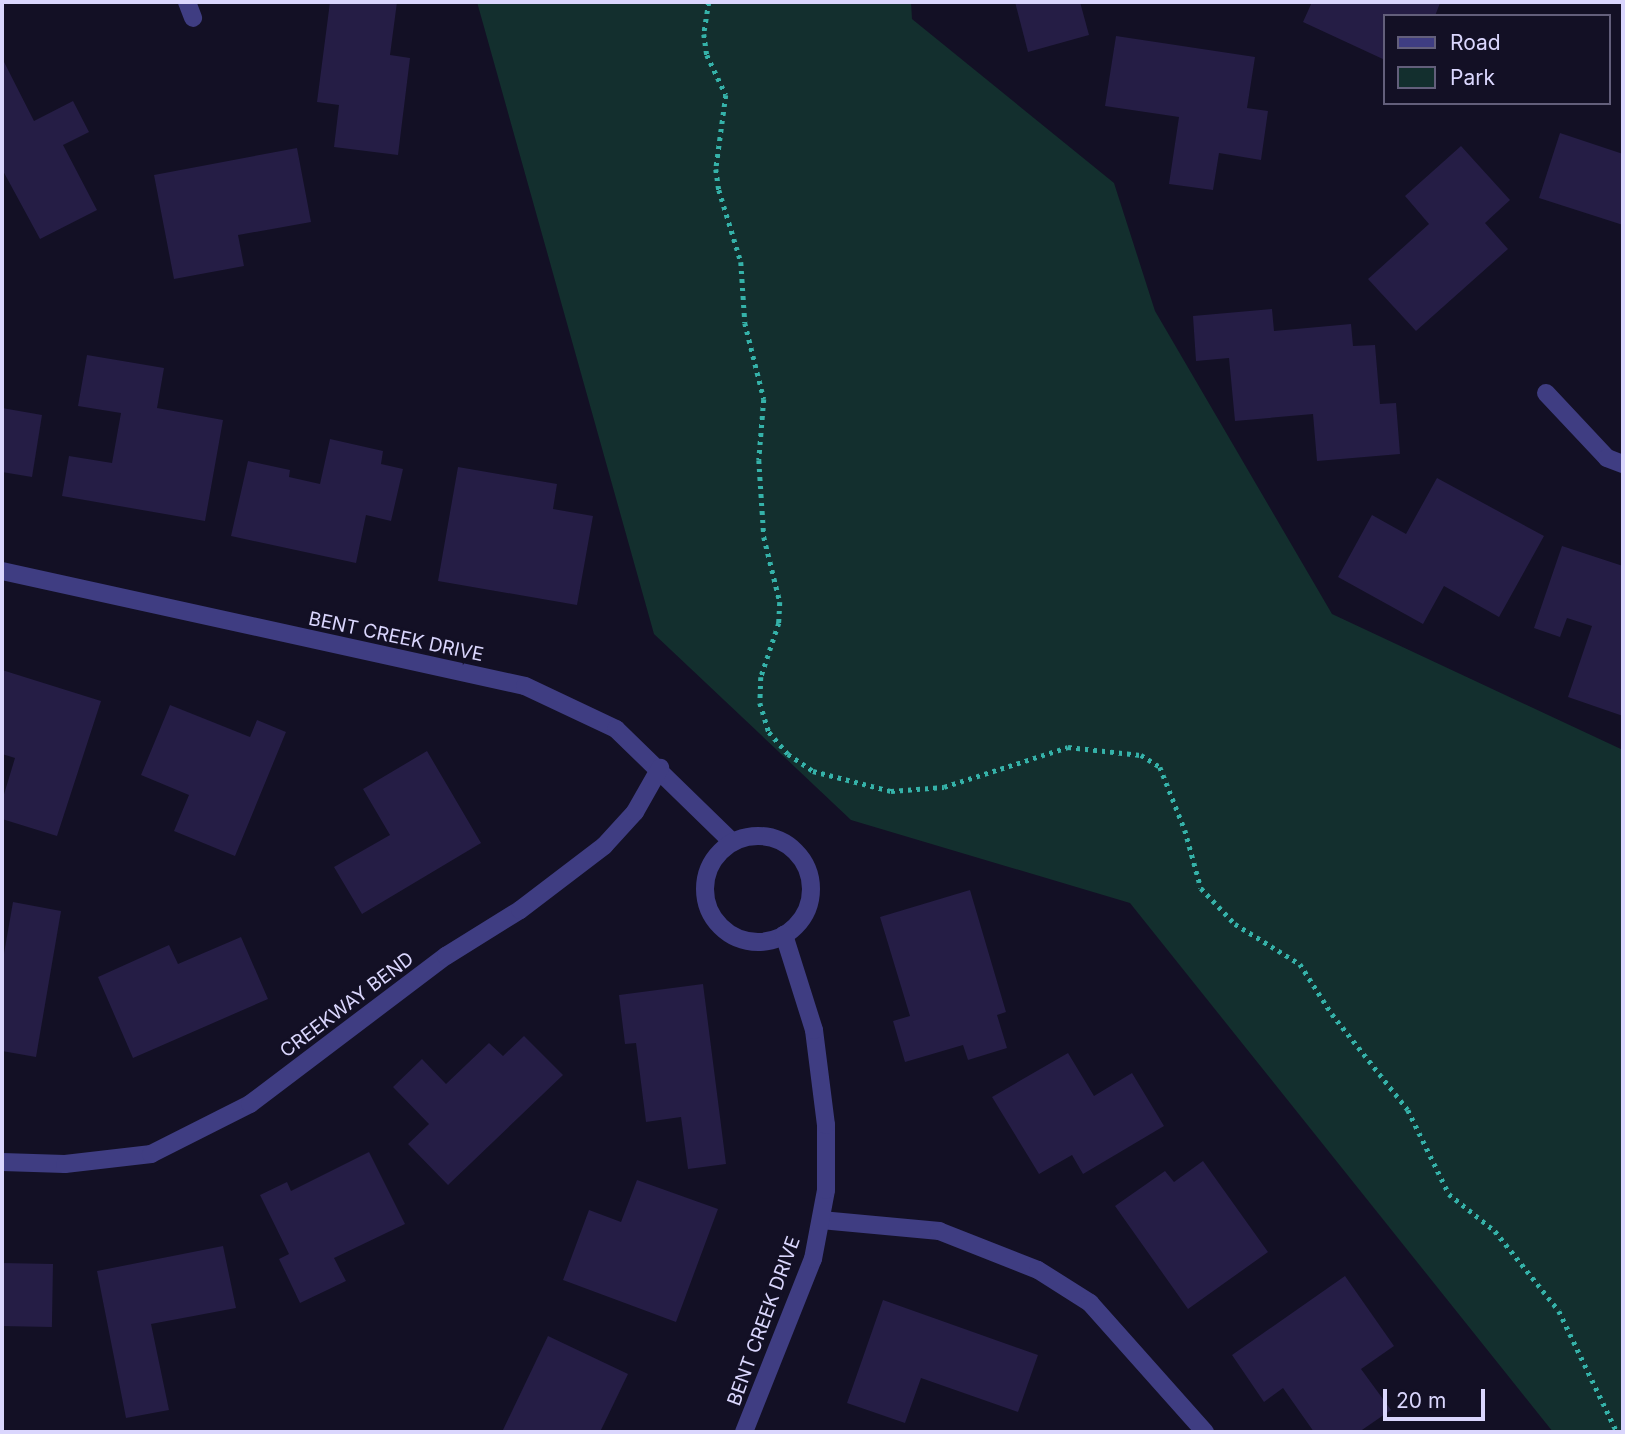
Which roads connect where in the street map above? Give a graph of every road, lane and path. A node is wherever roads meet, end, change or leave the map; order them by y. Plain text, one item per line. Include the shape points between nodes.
1 (709, 2) edge
2 (1546, 393) dead end
3 (1623, 464) edge
4 (2, 571) edge
5 (660, 768) junction
6 (732, 842) junction
7 (784, 935) junction
8 (2, 1163) edge
9 (821, 1220) junction
10 (744, 1432) edge
11 (1205, 1432) edge
12 (1617, 1432) edge

1 - 12 path via 704,34 707,55 726,95 716,169 741,262 745,323 764,399 759,460 763,524 780,602 779,623 761,677 760,703 769,732 788,754 813,771 891,791 944,787 1068,747 1141,755 1160,767 1201,888 1235,924 1306,972 1332,1014 1408,1110 1433,1170 1449,1194 1494,1231 1559,1311
2 - 3 street via 1607,458
4 - 5 street, BENT CREEK DRIVE via 525,686 616,729
5 - 6 street, BENT CREEK DRIVE
5 - 8 street, CREEKWAY BEND via 635,812 604,846 520,910 446,956 250,1104 151,1154 65,1164
6 - 7 street via 708,870 709,908 733,935 750,941
6 - 7 street via 769,837 800,855 809,871 808,908
7 - 9 street, BENT CREEK DRIVE via 814,1030 826,1125
9 - 10 street, BENT CREEK DRIVE via 813,1259
9 - 11 street via 939,1231 1038,1270 1090,1303

